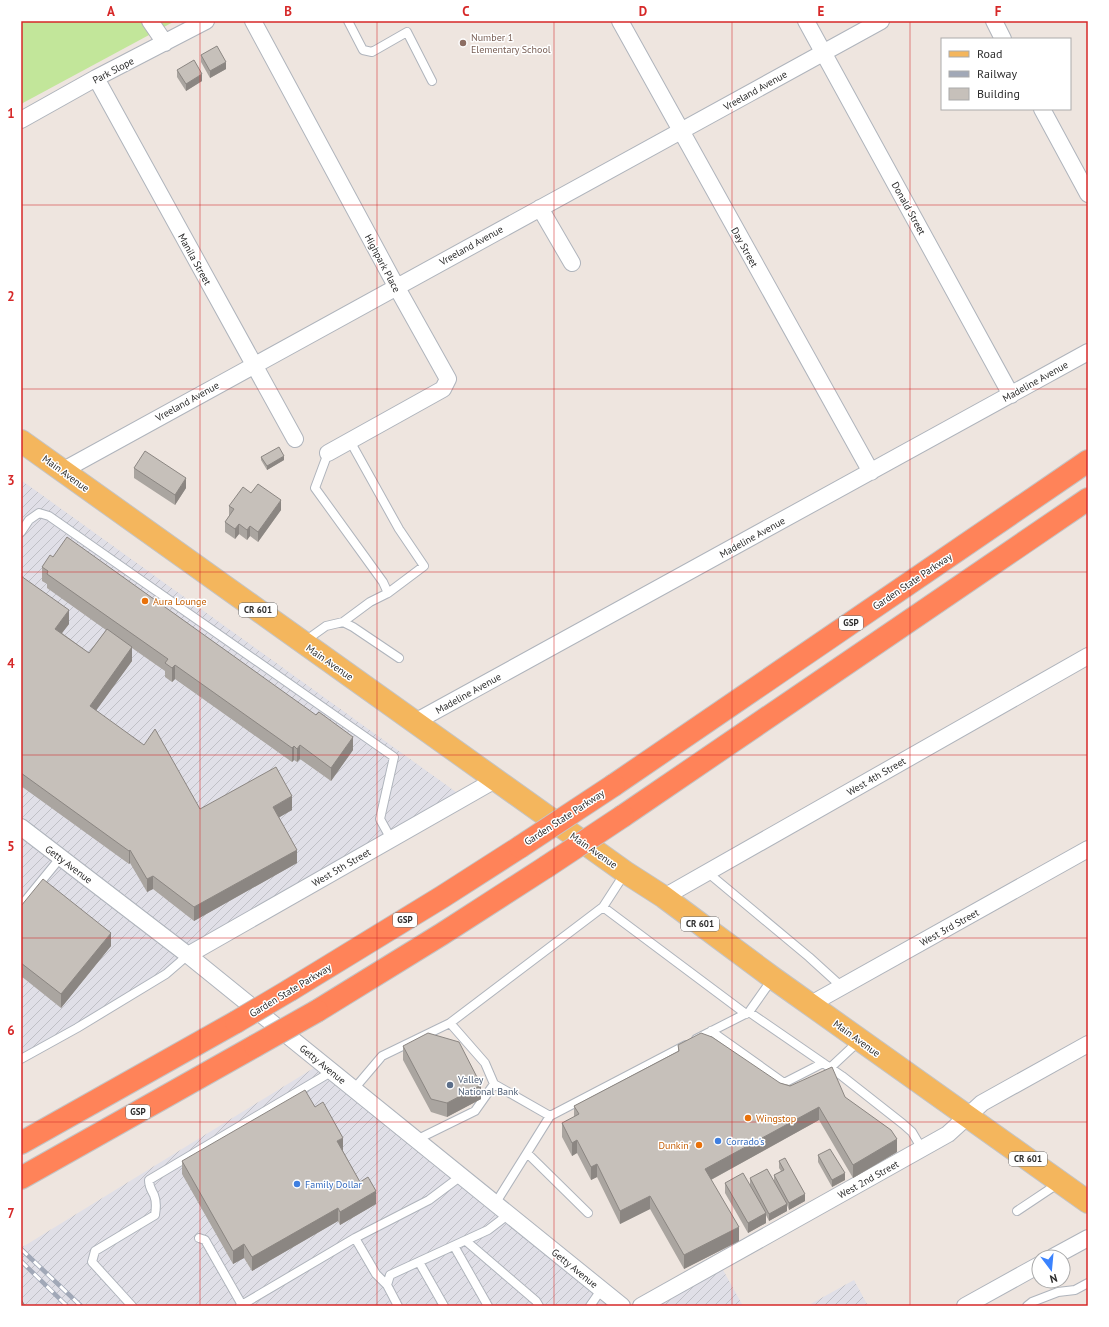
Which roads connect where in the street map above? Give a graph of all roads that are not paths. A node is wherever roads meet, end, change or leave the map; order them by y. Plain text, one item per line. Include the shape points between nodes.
1 (150, 21) edge
2 (206, 21) edge
3 (253, 21) edge
4 (348, 21) edge
5 (620, 21) edge
6 (806, 21) edge
7 (881, 21) edge
8 (994, 21) edge
9 (1002, 38) edge
10 (165, 43) junction
11 (823, 52) junction
12 (96, 78) junction
13 (432, 81) dead end
14 (1043, 110) edge
15 (21, 120) edge
16 (680, 131) junction
17 (1088, 194) edge
18 (540, 208) junction
19 (572, 264) dead end
20 (396, 286) junction
21 (1088, 352) edge
22 (254, 364) junction
23 (1011, 394) junction
24 (295, 439) dead end
25 (350, 441) junction
26 (22, 444) edge
27 (328, 453) joint
28 (1088, 461) edge
29 (62, 471) junction
30 (870, 472) junction
31 (1088, 499) edge
32 (21, 532) edge
33 (388, 593) junction
34 (343, 622) junction
35 (303, 642) junction
36 (1088, 656) edge
37 (399, 658) dead end
38 (415, 722) junction
39 (495, 780) junction
40 (21, 827) edge
41 (391, 839) junction
42 (1088, 849) edge
43 (61, 857) junction
44 (625, 872) junction
45 (707, 872) junction
46 (664, 897) junction
47 (21, 906) edge
48 (603, 907) junction
49 (188, 955) junction
50 (773, 978) junction
51 (842, 987) junction
52 (811, 1004) junction
53 (747, 1013) junction
54 (450, 1022) junction
55 (712, 1032) junction
56 (860, 1040) junction
57 (1088, 1044) edge
58 (21, 1059) edge
59 (823, 1063) junction
60 (830, 1068) junction
61 (331, 1072) junction
62 (494, 1084) junction
63 (354, 1089) junction
64 (550, 1116) junction
65 (967, 1116) junction
66 (416, 1140) junction
67 (21, 1142) edge
68 (922, 1149) junction
69 (527, 1153) junction
70 (461, 1176) junction
71 (21, 1178) edge
72 (1060, 1182) junction
73 (1088, 1202) edge
74 (495, 1204) junction
75 (1017, 1212) dead end
76 (588, 1213) dead end
77 (509, 1214) junction
78 (199, 1238) dead end
79 (355, 1238) junction
80 (1088, 1238) edge
81 (466, 1241) junction
82 (454, 1246) junction
83 (1068, 1249) edge
84 (420, 1262) junction
85 (1031, 1269) edge
86 (1088, 1283) edge
87 (388, 1285) junction
88 (601, 1290) junction
89 (241, 1305) edge
90 (132, 1306) edge
91 (398, 1306) edge
92 (444, 1306) edge
93 (488, 1306) edge
94 (539, 1306) edge
95 (590, 1306) edge
96 (622, 1306) edge
97 (640, 1306) edge
98 (965, 1306) edge
99 (1027, 1306) edge

1 - 10 street
2 - 10 street, Park Slope
3 - 20 street, Highpark Place
4 - 13 lane via 363,50 372,52 407,32
5 - 16 street, Day Street
6 - 11 street, Donald Street
7 - 11 street, Vreeland Avenue
8 - 9 street
10 - 12 street, Park Slope
11 - 16 street, Vreeland Avenue
11 - 23 street, Donald Street
12 - 15 street, Park Slope
12 - 22 street, Manila Street
14 - 17 street
16 - 18 street, Vreeland Avenue
16 - 30 street, Day Street
18 - 19 street
18 - 20 street, Vreeland Avenue
20 - 22 street, Vreeland Avenue
20 - 25 street, Highpark Place via 448,379 443,389
21 - 23 street, Madeline Avenue
22 - 24 street, Manila Street
22 - 29 street, Vreeland Avenue
23 - 30 street, Madeline Avenue
25 - 27 street, Highpark Place
25 - 33 lane via 399,529 424,566
26 - 29 main road, Main Avenue / CR 601
27 - 33 lane via 315,488 383,582
28 - 67 highway, Garden State Parkway / GSP, bridge via 614,785 442,897 236,1022
29 - 35 main road, Main Avenue / CR 601
30 - 38 street, Madeline Avenue
31 - 71 highway, GSP, bridge via 623,816 442,934 317,1011
32 - 41 lane via 29,520 39,513 50,516 394,757 380,819
33 - 34 lane via 370,602
34 - 35 lane via 326,626
34 - 37 lane
35 - 38 main road, Main Avenue / CR 601
36 - 45 street, West 4th Street
38 - 39 main road, Main Avenue / CR 601
39 - 41 street, West 5th Street
39 - 44 main road, Main Avenue / CR 601
40 - 43 street, Getty Avenue
41 - 49 street, West 5th Street
42 - 51 street, West 3rd Street
43 - 47 lane
43 - 49 street, Getty Avenue
44 - 46 main road, Main Avenue / CR 601
44 - 48 lane
45 - 46 street, West 4th Street
45 - 51 lane via 810,957
46 - 50 main road, Main Avenue / CR 601
48 - 53 lane
48 - 54 lane
49 - 58 lane via 166,974
49 - 61 street, Getty Avenue
50 - 52 main road, Main Avenue / CR 601
50 - 53 lane
51 - 52 street, West 3rd Street
52 - 56 main road, Main Avenue / CR 601
53 - 55 lane
53 - 59 lane
54 - 62 lane via 486,1063
54 - 63 lane via 382,1056
55 - 59 lane via 784,1083
55 - 64 lane
56 - 60 lane
56 - 65 main road, Main Avenue / CR 601
57 - 65 street, West 2nd Street via 982,1103
59 - 60 lane
60 - 68 lane via 903,1124 912,1132
61 - 63 street, Getty Avenue
61 - 90 lane via 150,1180 149,1187 156,1205 155,1215 95,1251 92,1262
62 - 64 lane
62 - 66 lane via 475,1111
63 - 66 street, Getty Avenue
64 - 69 lane
65 - 68 street, West 2nd Street via 948,1134
65 - 72 main road, Main Avenue / CR 601
66 - 70 street, Getty Avenue
68 - 97 street, West 2nd Street
69 - 74 lane
69 - 76 lane
70 - 74 street, Getty Avenue
70 - 79 lane via 429,1200
72 - 73 main road, Main Avenue / CR 601
72 - 75 lane
74 - 77 street, Getty Avenue
77 - 81 lane via 488,1230
77 - 88 street, Getty Avenue
78 - 89 lane via 205,1240
79 - 87 lane via 376,1274
79 - 89 lane
80 - 83 street
81 - 82 lane
81 - 94 lane
82 - 84 lane
82 - 93 lane
84 - 87 lane via 390,1275
84 - 92 lane
85 - 98 street
86 - 99 lane via 1075,1290 1058,1292
87 - 91 lane
88 - 95 lane
88 - 96 street, Getty Avenue

